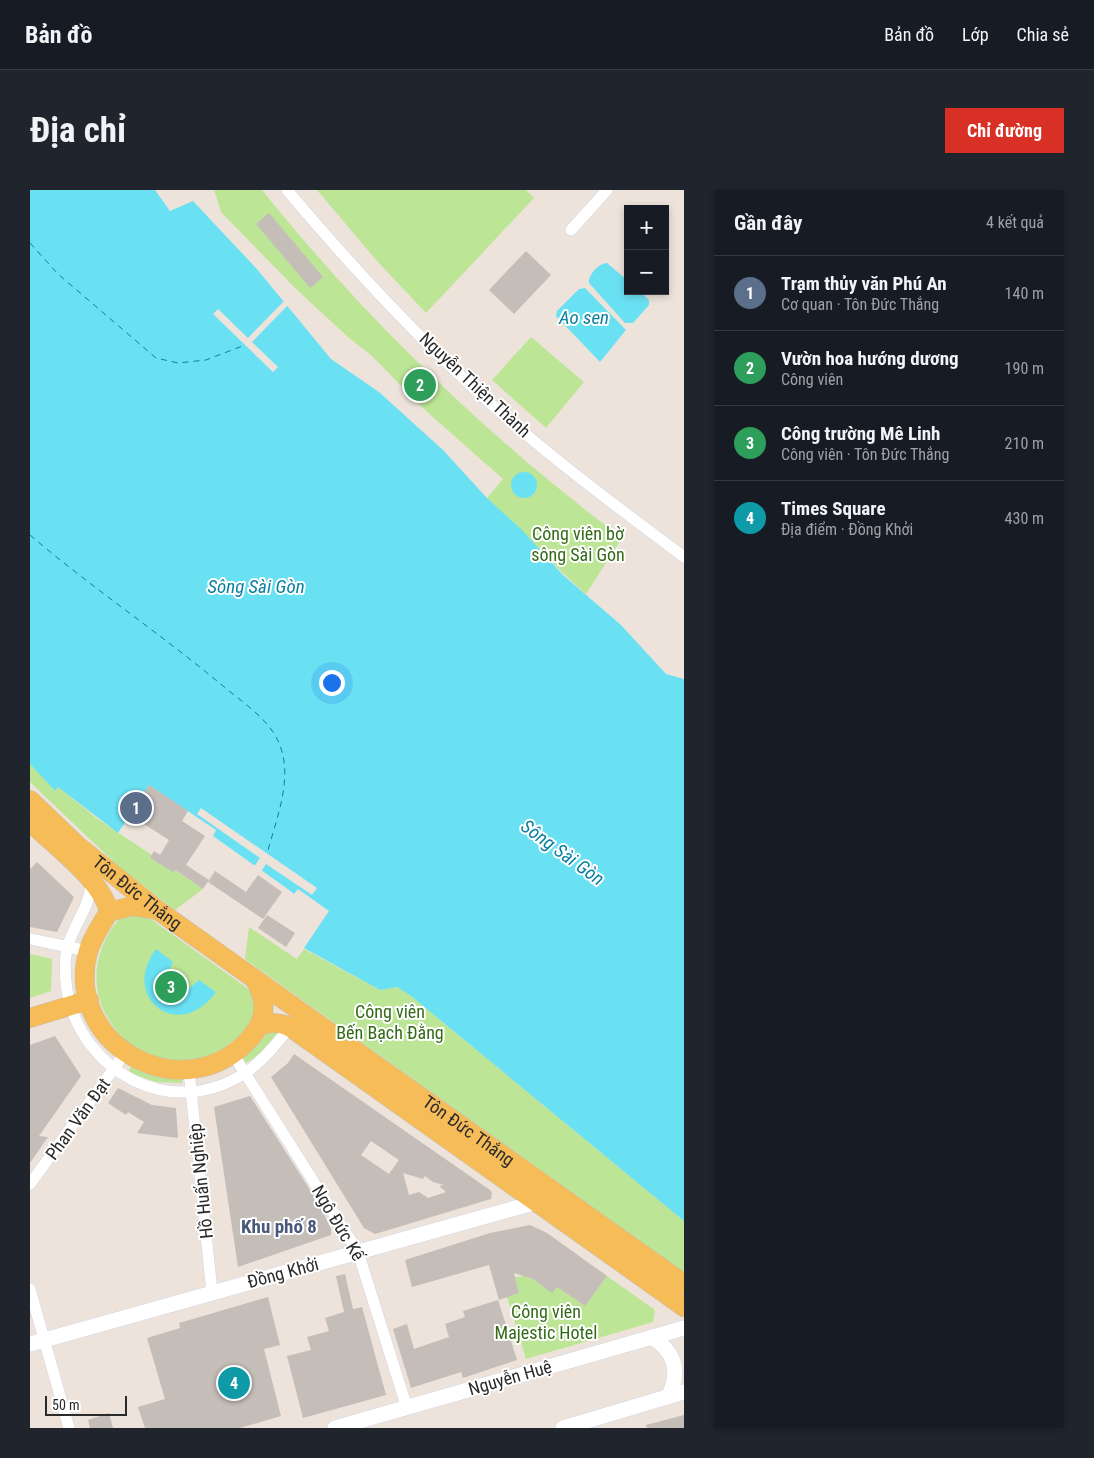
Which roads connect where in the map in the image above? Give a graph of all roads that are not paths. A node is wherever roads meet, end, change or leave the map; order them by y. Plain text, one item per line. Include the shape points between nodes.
1 (287, 190) edge
2 (607, 190) edge
3 (571, 230) dead end
4 (684, 558) edge
5 (30, 800) edge
6 (30, 822) edge
7 (91, 881) junction
8 (159, 911) junction
9 (109, 912) junction
10 (30, 940) edge
11 (68, 947) junction
12 (88, 951) junction
13 (254, 977) junction
14 (89, 1000) junction
15 (70, 1005) junction
16 (30, 1018) edge
17 (260, 1026) junction
18 (290, 1027) junction
19 (125, 1053) junction
20 (233, 1054) junction
21 (114, 1069) junction
22 (189, 1071) junction
23 (245, 1072) junction
24 (191, 1091) junction
25 (30, 1184) edge
26 (537, 1202) junction
27 (358, 1252) junction
28 (684, 1284) edge
29 (30, 1289) edge
30 (212, 1292) junction
31 (684, 1307) edge
32 (684, 1328) edge
33 (651, 1337) junction
34 (37, 1342) edge
35 (684, 1392) edge
36 (668, 1397) junction
37 (407, 1408) junction
38 (69, 1428) edge
39 (335, 1428) edge
40 (563, 1428) edge

1 - 4 street, Nguyễn Thiện Thành via 381,295 492,404 588,485
2 - 3 street
5 - 8 main road, Tôn Đức Thắng via 78,846
6 - 7 main road, Tôn Đức Thắng
7 - 9 main road, Tôn Đức Thắng via 106,899
7 - 11 street via 89,901
8 - 9 main road via 132,906
8 - 13 main road, Tôn Đức Thắng
9 - 12 main road
10 - 11 street
11 - 12 street
11 - 15 street via 66,978
12 - 14 main road via 85,968
13 - 17 main road via 264,1000
13 - 28 main road, Tôn Ðức Thắng
14 - 15 main road
14 - 19 main road via 102,1030
15 - 16 main road
15 - 21 street via 96,1054
17 - 18 main road, Tôn Ðức Thắng via 270,1022
17 - 20 main road
18 - 23 street
18 - 26 main road, Tôn Ðức Thắng
19 - 21 street, Phan Văn Ðạt
19 - 22 main road via 152,1066
20 - 22 main road via 204,1068
20 - 23 street, Ngô Ðức Kế
21 - 24 street via 145,1085 175,1092
21 - 25 street, Phan Văn Ðạt
22 - 24 street, Hồ Huấn Nghiệp
23 - 24 street via 213,1087
23 - 27 street, Ngô Ðức Kế
24 - 30 street, Hồ Huấn Nghiệp
26 - 27 street, Ðồng Khởi
26 - 31 main road, Tôn Ðức Thắng
27 - 30 street, Ðồng Khởi
27 - 37 street, Ngô Ðức Kế
29 - 34 street
30 - 34 street, Ðồng Khởi
32 - 33 street, Nguyễn Huệ
33 - 36 street via 666,1349 674,1363 675,1380
33 - 37 street, Nguyễn Huệ
34 - 38 street
35 - 36 street
36 - 40 street
37 - 39 street, Nguyễn Huệ

